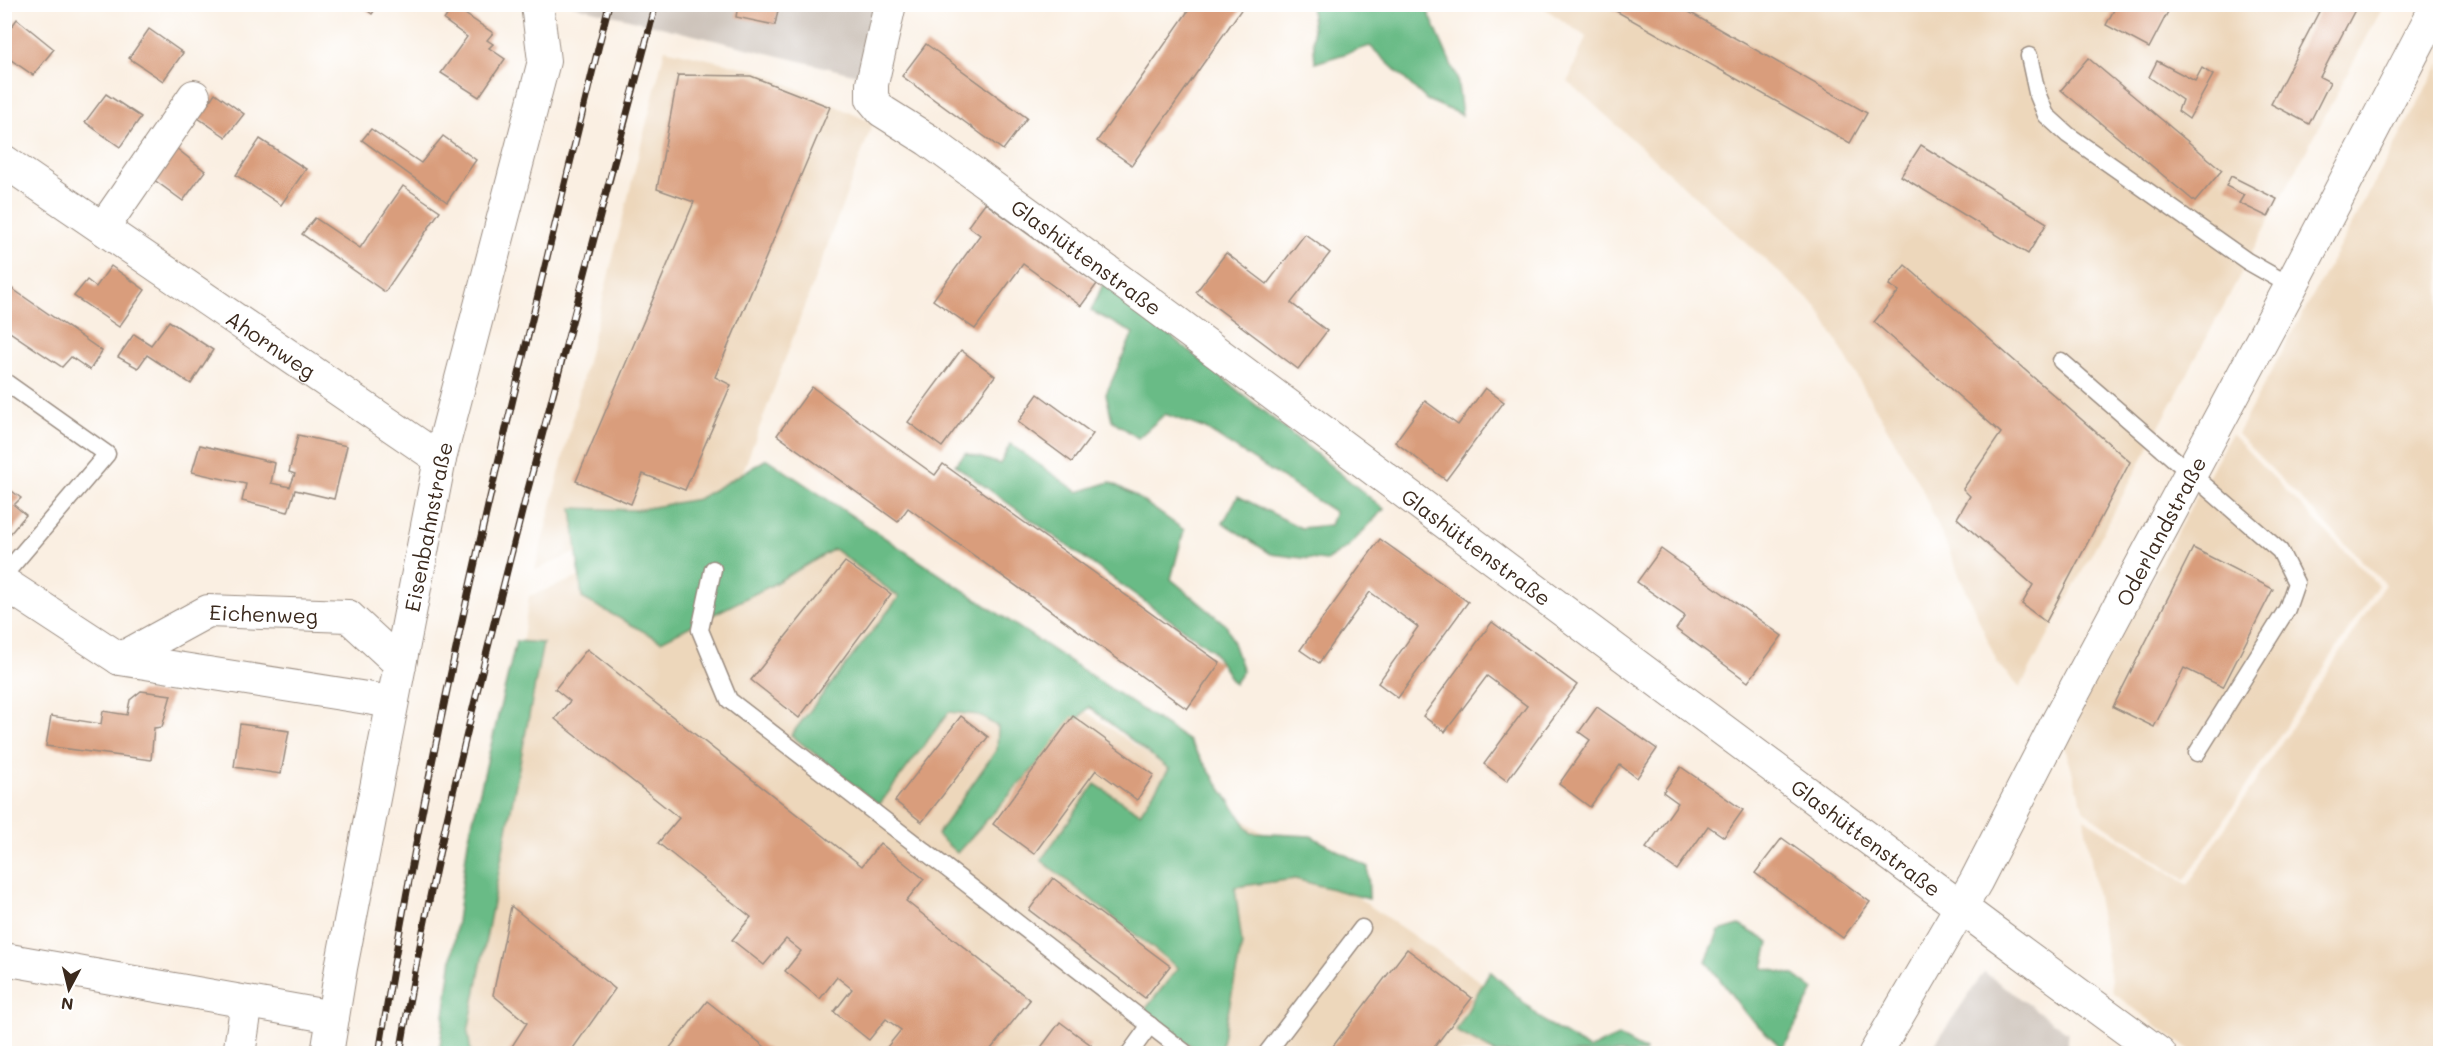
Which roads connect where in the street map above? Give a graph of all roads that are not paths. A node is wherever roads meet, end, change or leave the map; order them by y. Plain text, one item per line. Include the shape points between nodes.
1 (537, 4) edge
2 (890, 4) edge
3 (2438, 4) edge
4 (2030, 56) dead end
5 (194, 96) dead end
6 (4, 161) edge
7 (103, 228) junction
8 (2291, 286) junction
9 (2061, 361) dead end
10 (4, 381) edge
11 (440, 459) junction
12 (2190, 473) junction
13 (713, 569) dead end
14 (4, 575) edge
15 (4, 584) edge
16 (120, 659) junction
17 (400, 664) junction
18 (392, 702) junction
19 (2197, 753) dead end
20 (1961, 907) junction
21 (1362, 928) dead end
22 (4, 959) edge
23 (247, 1002) junction
24 (333, 1017) junction
25 (1150, 1025) junction
26 (240, 1053) edge
27 (327, 1053) edge
28 (1129, 1053) edge
29 (1186, 1053) edge
30 (1266, 1053) edge
31 (1875, 1053) edge
32 (2160, 1053) edge

1 - 11 street, Eisenbahnstraße via 543,61
2 - 20 street, Glashüttenstraße via 872,84 872,99 882,111 928,140 1129,287
3 - 8 street, Oderlandstraße
4 - 8 lane via 2046,115 2068,135 2247,261
5 - 7 street
6 - 7 street, Ahornweg
7 - 11 street, Ahornweg
8 - 12 street, Oderlandstraße
9 - 12 lane
10 - 14 lane via 107,454
11 - 17 street, Eisenbahnstraße
12 - 19 lane via 2280,551 2296,583 2288,609
12 - 20 street, Oderlandstraße
13 - 25 lane via 700,630 729,700
15 - 16 street
16 - 17 street, Eichenweg via 208,611 348,616
16 - 18 street
17 - 18 street, Eisenbahnstraße
18 - 24 street, Eisenbahnstraße
20 - 31 street, Oderlandstraße
20 - 32 street, Glashüttenstraße
21 - 30 lane
22 - 23 street
23 - 24 street
23 - 26 street
24 - 27 street, Eisenbahnstraße
25 - 28 lane
25 - 29 lane

